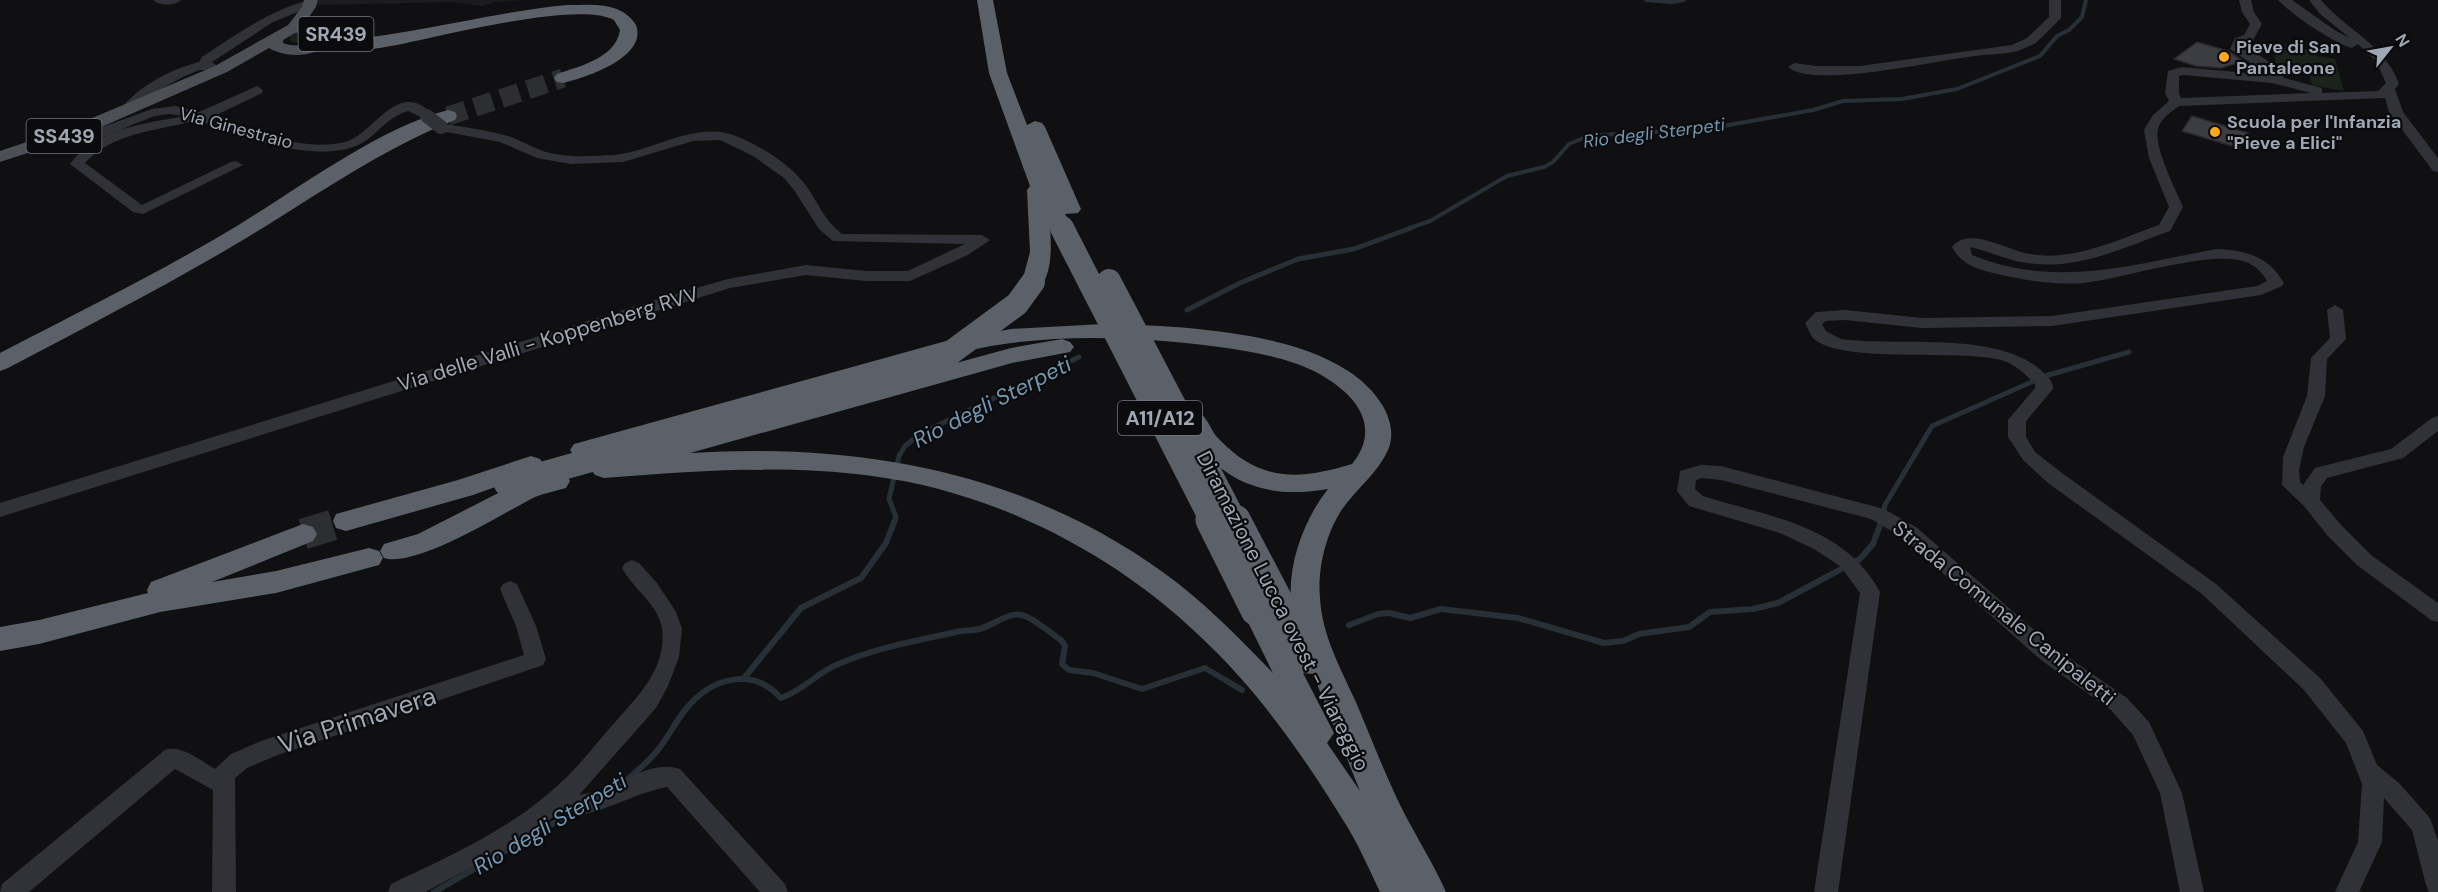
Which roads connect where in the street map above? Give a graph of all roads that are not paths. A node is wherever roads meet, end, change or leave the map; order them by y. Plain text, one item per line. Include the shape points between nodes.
1 (159, 0) edge
2 (175, 0) edge
3 (985, 0) edge
4 (1000, 0) edge
5 (2055, 0) edge
6 (2244, 0) edge
7 (2284, 0) edge
8 (2314, 0) edge
9 (310, 4) edge
10 (332, 26) junction
11 (294, 27) junction
12 (420, 34) junction
13 (275, 39) junction
14 (314, 46) junction
15 (290, 50) junction
16 (2379, 55) junction
17 (204, 65) junction
18 (228, 66) junction
19 (1794, 67) dead end
20 (562, 78) tunnel mouth
21 (2272, 79) junction
22 (2390, 89) junction
23 (257, 90) dead end
24 (2334, 96) junction
25 (2176, 102) junction
26 (128, 110) junction
27 (2409, 114) dead end
28 (198, 116) junction
29 (439, 120) junction
30 (1032, 142) junction
31 (34, 146) junction
32 (0, 157) edge
33 (236, 165) dead end
34 (2438, 168) edge
35 (1036, 177) junction
36 (1070, 225) junction
37 (982, 240) joint
38 (2335, 310) dead end
39 (1193, 337) junction
40 (0, 363) edge
41 (1161, 376) junction
42 (2438, 422) edge
43 (604, 469) junction
44 (1361, 470) junction
45 (464, 488) junction
46 (2311, 501) junction
47 (0, 510) edge
48 (346, 521) tunnel mouth
49 (303, 534) tunnel mouth
50 (632, 568) dead end
51 (510, 589) dead end
52 (1267, 606) junction
53 (2438, 615) edge
54 (88, 618) junction
55 (0, 639) edge
56 (2368, 771) junction
57 (224, 785) junction
58 (550, 806) junction
59 (1372, 812) junction
60 (2434, 887) edge
61 (11, 892) edge
62 (224, 892) edge
63 (400, 892) edge
64 (776, 892) edge
65 (1398, 892) edge
66 (1429, 892) edge
67 (1826, 892) edge
68 (2192, 892) edge
69 (2347, 892) edge

1 - 2 street
3 - 30 highway, Diramazione Lucca ovest - Viareggio / A11/A12 via 998,73
4 - 30 highway, Diramazione Lucca ovest - Viareggio / A11/A12
5 - 19 street via 2055,18 2028,42 2012,48 1884,69
6 - 21 street via 2256,24 2250,38 2239,41 2236,49 2252,55 2278,77
7 - 16 street via 2332,34
8 - 16 street via 2322,11
9 - 10 main road, SR439
9 - 11 main road
9 - 17 street via 277,15
10 - 11 main road, SR439
10 - 12 highway via 362,38
10 - 14 main road, SR439 via 331,39
11 - 13 main road, SR439
12 - 14 highway via 383,42
12 - 20 highway via 555,5 597,8 622,18 629,33 618,52 596,66
13 - 15 main road, SR439 via 277,46
13 - 18 main road, SS439
14 - 15 main road, SR439
15 - 18 main road, SR439
16 - 22 street via 2391,74
17 - 18 street
17 - 26 street via 173,78 130,104
18 - 26 main road, SS439
21 - 24 street
21 - 25 street via 2182,71 2173,74 2172,93
22 - 24 street via 2381,95
22 - 27 street
22 - 34 street via 2396,112
23 - 28 street
24 - 25 street
25 - 56 street via 2159,116 2151,130 2153,148 2176,207 2165,228 2065,260 2028,259 1967,242 1960,247 1966,258 2022,275 2083,278 2216,254 2238,254 2270,271 2276,284 2261,290 2052,321 1922,323 1845,315 1822,316 1814,323 1820,335 1837,344 1970,350 2007,356 2025,364 2039,378 2043,389 2017,420 2017,437 2029,456 2209,589 2312,684 2355,738
26 - 31 main road, SS439
28 - 29 street, Via Ginestraio via 313,148 356,143 398,108 410,106
28 - 31 street, Via Ginestraio via 168,110 143,115 70,143 45,149
28 - 33 street via 100,144 86,151 77,164 143,210
29 - 37 street, Via Ginestraio via 507,140 544,156 586,159 623,158 703,136 720,136 764,158 794,180 828,232 838,238
29 - 40 highway via 376,149 198,258
30 - 35 highway, Diramazione Lucca ovest - Viareggio / A11/A12
30 - 36 highway, Diramazione Lucca ovest - Viareggio / A11/A12
31 - 32 main road, SS439
35 - 36 highway, Diramazione Lucca ovest - Viareggio / A11/A12
35 - 45 highway, bridge via 1041,252 1033,282 1017,304 949,354 889,376 506,484
36 - 41 highway, Diramazione Lucca ovest - Viareggio / A11/A12, bridge
36 - 52 highway, Diramazione Lucca ovest - Viareggio / A11/A12, bridge via 1141,380
37 - 47 street, Via delle Valli - Koppenberg RVV via 910,276 806,270 728,284
38 - 46 street via 2338,339 2319,358 2317,395 2288,464 2290,485
39 - 43 highway via 1080,344 1011,356
39 - 44 highway via 1239,342 1289,354 1329,369 1346,381 1372,409 1377,421 1378,447
39 - 45 highway via 1160,332 1086,331 1011,336 908,358
41 - 44 highway via 1210,448 1245,473 1281,483 1311,484
41 - 52 highway, Diramazione Lucca ovest - Viareggio / A11/A12, bridge
42 - 46 street via 2397,454 2321,473 2312,485
43 - 54 highway via 529,489 427,541 382,555 276,582 160,601
43 - 59 highway via 711,461 808,460 916,473 972,488 1038,513 1153,580 1201,619 1239,656
44 - 59 highway via 1328,509 1318,530 1305,584 1312,632
45 - 48 highway
46 - 53 street via 2364,560
49 - 54 highway
50 - 58 street via 666,612 672,628 662,675 648,701 580,779
51 - 57 street, Via Primavera via 536,659 269,748 234,765 224,774
52 - 59 highway, Diramazione Lucca ovest - Viareggio / A11/A12
54 - 55 highway
56 - 60 street via 2422,825
56 - 69 street via 2373,784 2370,842
57 - 61 street via 173,757
57 - 62 street
58 - 63 street via 504,837
58 - 64 street via 570,807 595,801 643,781 672,776
59 - 65 highway, Diramazione Lucca ovest - Viareggio / A11/A12
59 - 66 highway, Diramazione Lucca ovest - Viareggio / A11/A12
67 - 68 street, Strada Comunale Canipaletti via 1870,592 1850,565 1802,533 1696,501 1686,490 1687,476 1701,471 1721,473 1885,518 1909,532 2048,654 2119,704 2141,729 2171,793

